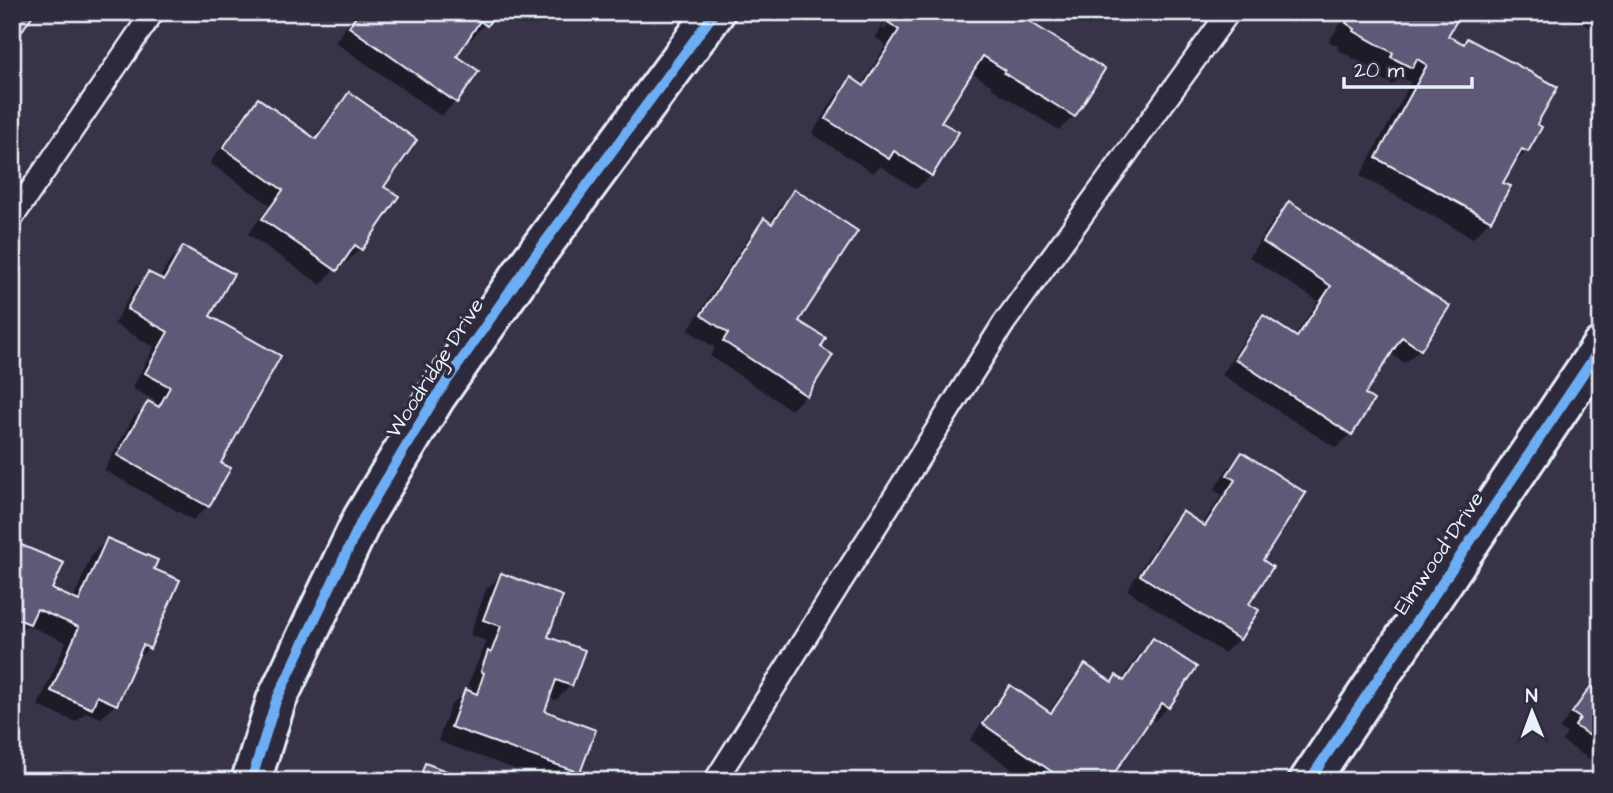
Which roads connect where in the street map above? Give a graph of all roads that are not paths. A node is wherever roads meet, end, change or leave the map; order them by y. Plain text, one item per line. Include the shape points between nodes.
1 (153, 12) edge
2 (715, 12) edge
3 (1229, 12) edge
4 (12, 218) edge
5 (1601, 347) edge
6 (251, 781) edge
7 (715, 781) edge
8 (1310, 781) edge

1 - 4 lane
2 - 6 street, Woodridge Drive via 435,398 357,530 276,701
3 - 7 lane via 1004,323
5 - 8 street, Elmwood Drive

